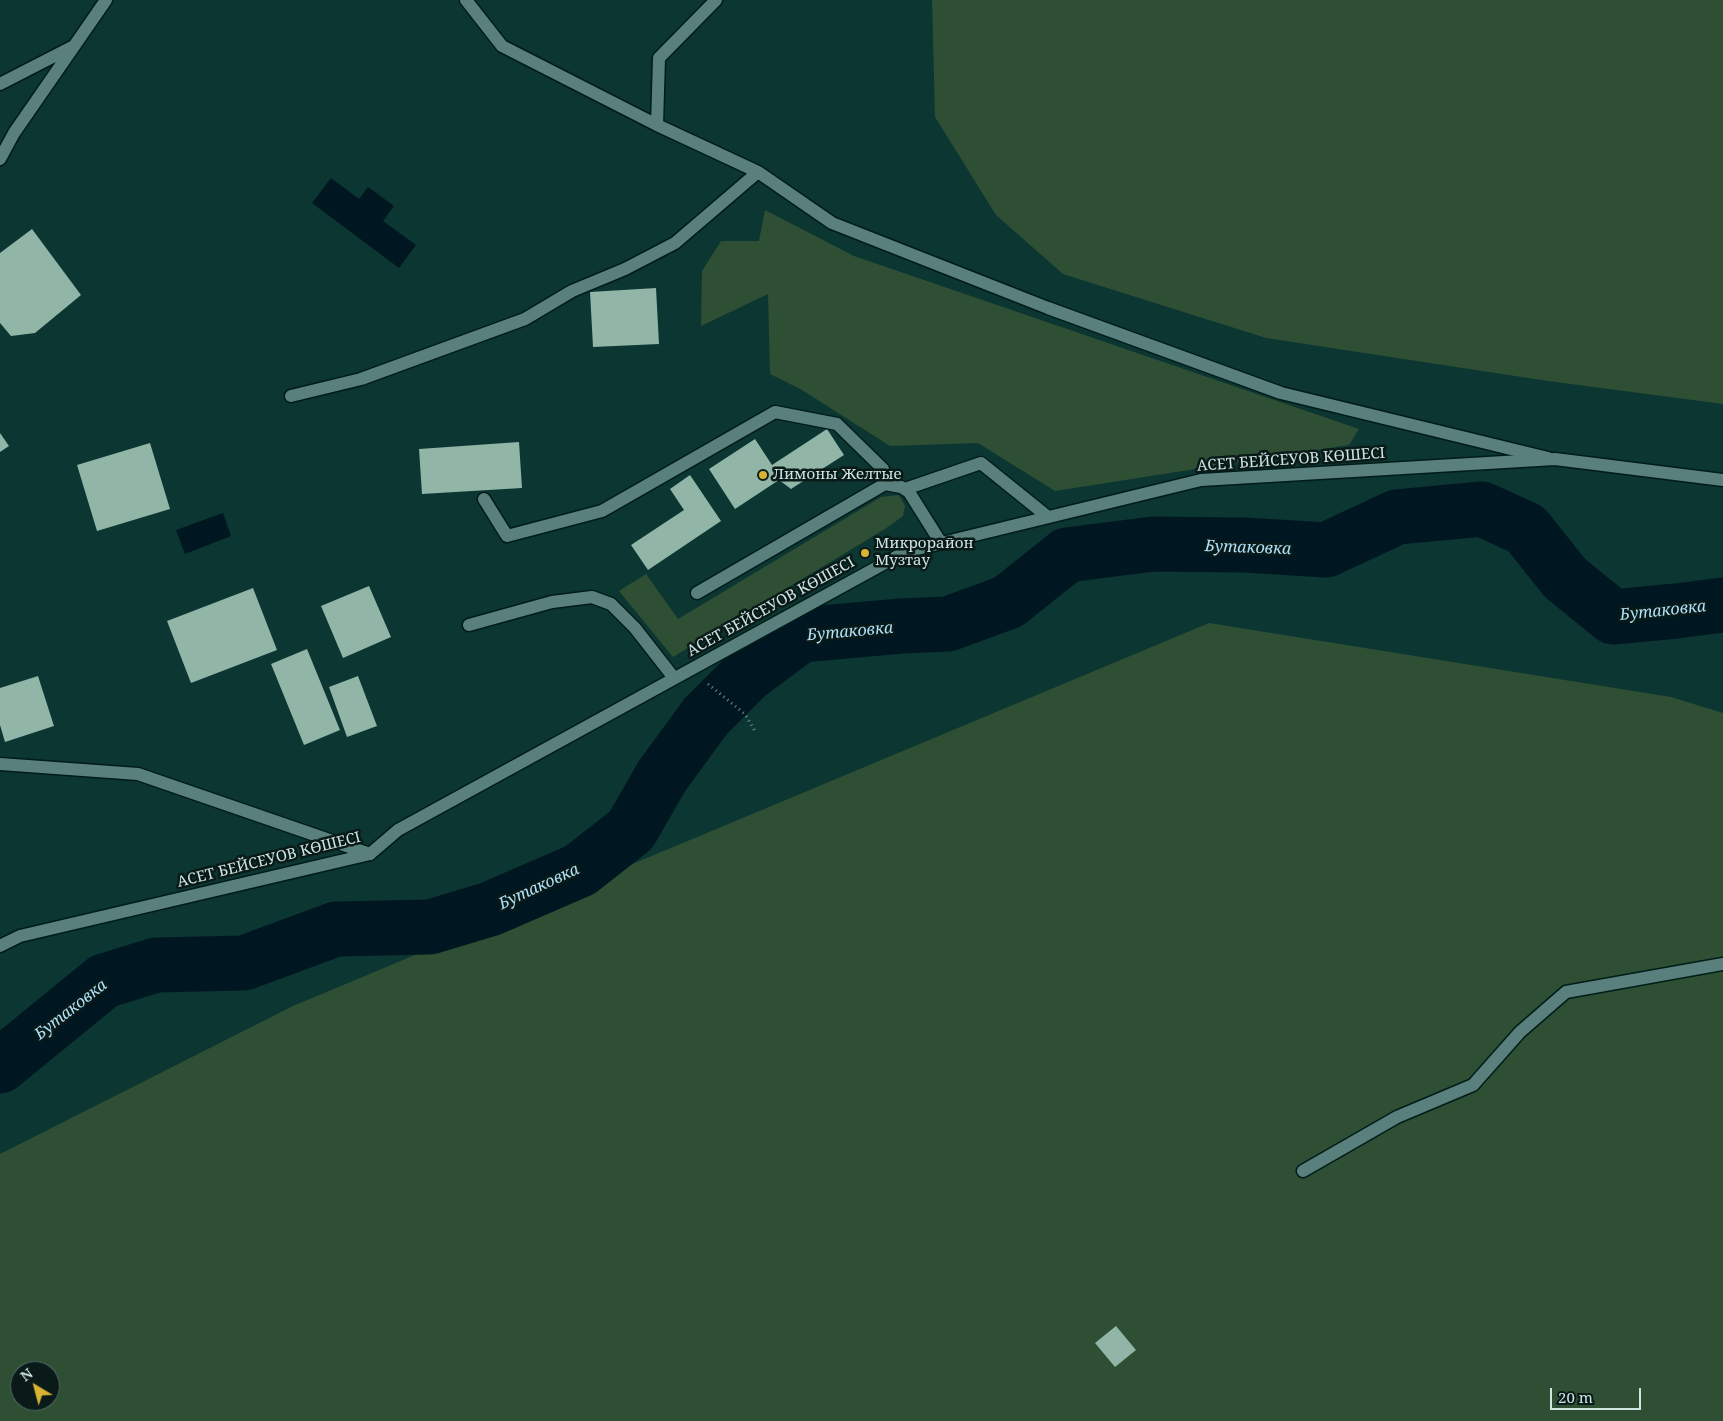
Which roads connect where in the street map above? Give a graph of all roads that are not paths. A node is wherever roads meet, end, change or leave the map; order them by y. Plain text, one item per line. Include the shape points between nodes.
1 (106, 0) edge
2 (466, 0) edge
3 (716, 0) edge
4 (74, 46) junction
5 (0, 84) edge
6 (657, 125) junction
7 (0, 159) edge
8 (758, 172) junction
9 (290, 396) dead end
10 (1555, 460) junction
11 (1723, 480) edge
12 (885, 484) junction
13 (905, 489) junction
14 (484, 499) dead end
15 (1048, 517) junction
16 (941, 543) junction
17 (697, 593) dead end
18 (469, 625) dead end
19 (674, 678) junction
20 (0, 764) edge
21 (370, 854) junction
22 (0, 946) edge
23 (1723, 964) edge
24 (1303, 1171) dead end

1 - 4 street
2 - 6 street via 502,46
3 - 6 street via 659,58
4 - 5 street
4 - 7 street via 14,133
6 - 8 street
8 - 9 street via 675,243 625,269 572,290 524,319 361,379
8 - 10 street via 832,223 1048,308 1281,393
10 - 11 street, АСЕТ БЕЙСЕУОВ КӨШЕСІ
10 - 15 street, АСЕТ БЕЙСЕУОВ КӨШЕСІ via 1201,480
12 - 13 street
12 - 14 street via 883,469 837,424 775,412 602,510 507,536
12 - 17 street
13 - 15 street via 981,463
13 - 16 street
15 - 16 street, АСЕТ БЕЙСЕУОВ КӨШЕСІ
16 - 19 street, АСЕТ БЕЙСЕУОВ КӨШЕСІ via 905,552
18 - 19 street via 552,602 592,597 611,604 635,628
19 - 21 street, АСЕТ БЕЙСЕУОВ КӨШЕСІ via 398,830
20 - 21 street via 138,774
21 - 22 street, АСЕТ БЕЙСЕУОВ КӨШЕСІ via 20,936
23 - 24 street via 1566,992 1520,1032 1473,1085 1397,1117

